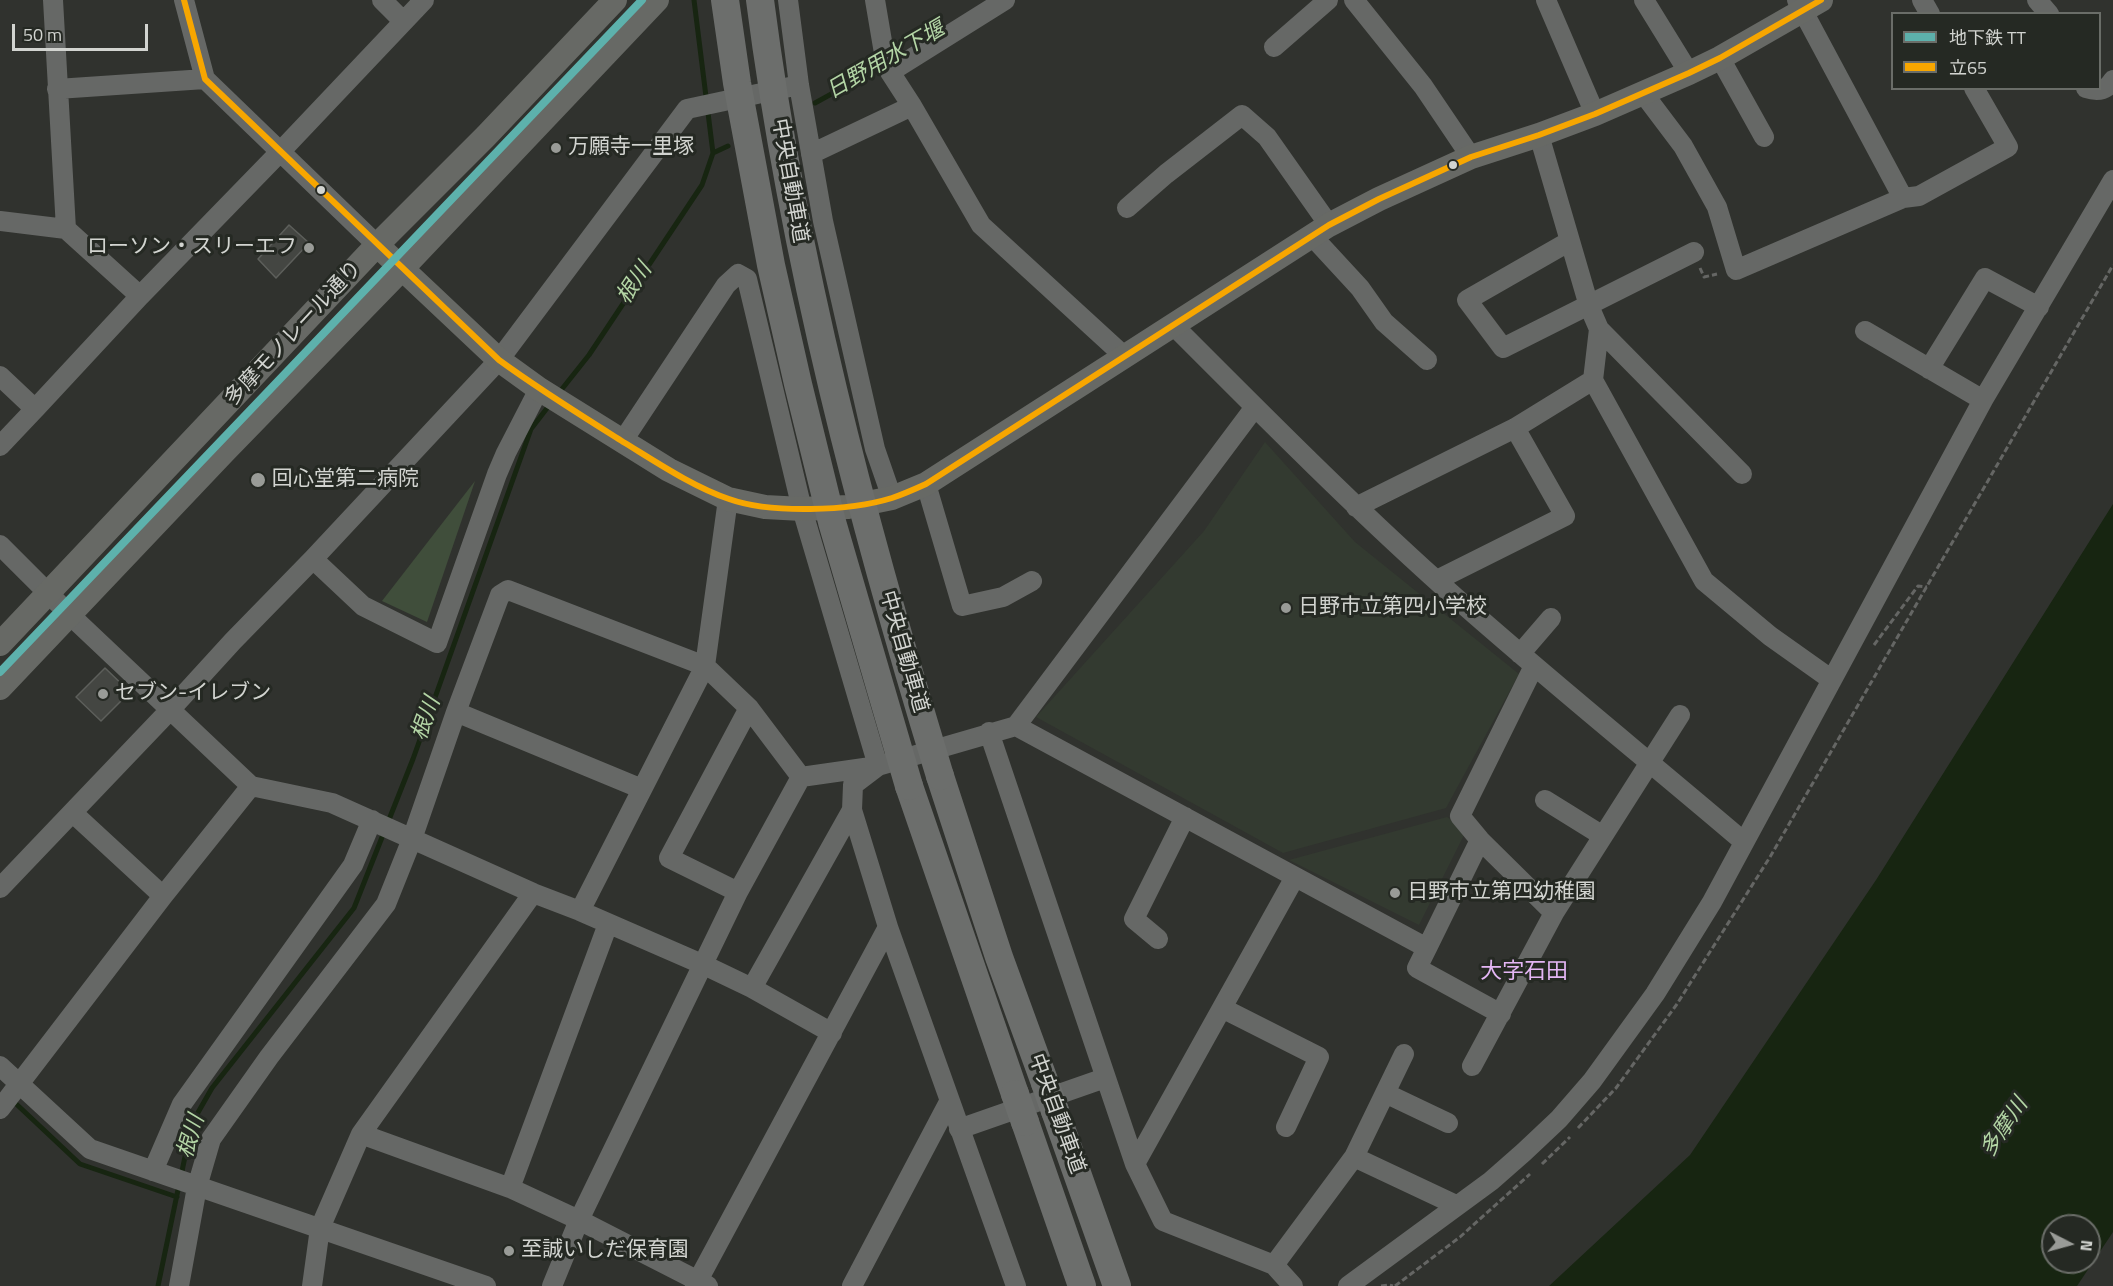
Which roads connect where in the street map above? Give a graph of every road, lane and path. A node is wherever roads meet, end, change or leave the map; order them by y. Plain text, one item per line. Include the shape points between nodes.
1 (53, 0) edge
2 (184, 0) edge
3 (382, 0) edge
4 (424, 0) edge
5 (615, 0) edge
6 (657, 0) edge
7 (725, 0) edge
8 (760, 0) edge
9 (788, 0) edge
10 (875, 0) edge
11 (1005, 0) edge
12 (1328, 0) edge
13 (1354, 0) edge
14 (1546, 0) edge
15 (1644, 0) edge
16 (2037, 0) edge
17 (1807, 4) edge
18 (2047, 12) edge
19 (403, 21) junction
20 (1274, 47) dead end
21 (1720, 58) junction
22 (888, 65) junction
23 (1689, 73) junction
24 (205, 79) junction
25 (2113, 80) edge
26 (799, 85) junction
27 (57, 89) junction
28 (1975, 90) edge
29 (2101, 90) edge
30 (1643, 93) junction
31 (912, 106) junction
32 (1595, 114) junction
33 (1539, 135) junction
34 (1764, 137) dead end
35 (280, 152) junction
36 (811, 154) junction
37 (1471, 157) junction
38 (2113, 180) edge
39 (1903, 198) junction
40 (1127, 208) dead end
41 (0, 221) edge
42 (66, 229) junction
43 (1321, 231) junction
44 (1570, 241) junction
45 (377, 245) junction
46 (1694, 252) joint
47 (402, 269) junction
48 (1736, 270) junction
49 (140, 296) junction
50 (1588, 306) junction
51 (2039, 307) junction
52 (1173, 325) junction
53 (1599, 329) junction
54 (1865, 331) dead end
55 (1124, 356) junction
56 (499, 360) junction
57 (1427, 360) dead end
58 (1929, 369) junction
59 (0, 376) edge
60 (1593, 380) junction
61 (544, 392) junction
62 (1983, 400) junction
63 (1255, 407) junction
64 (35, 409) junction
65 (1515, 428) junction
66 (622, 442) junction
67 (0, 446) edge
68 (1742, 474) dead end
69 (926, 484) junction
70 (892, 498) junction
71 (728, 499) junction
72 (1356, 507) junction
73 (802, 509) junction
74 (0, 545) edge
75 (313, 559) junction
76 (1437, 580) junction
77 (1032, 581) dead end
78 (1927, 587) dead end
79 (49, 593) junction
80 (70, 615) junction
81 (1551, 618) dead end
82 (0, 644) edge
83 (1870, 650) dead end
84 (1527, 660) junction
85 (705, 666) junction
86 (1832, 680) junction
87 (0, 688) edge
88 (749, 708) junction
89 (170, 711) junction
90 (456, 712) junction
91 (1680, 715) dead end
92 (1016, 726) junction
93 (989, 732) junction
94 (1649, 761) junction
95 (879, 766) junction
96 (801, 777) junction
97 (251, 786) junction
98 (642, 789) junction
99 (1545, 800) dead end
100 (852, 810) junction
101 (73, 813) junction
102 (1185, 817) junction
103 (375, 821) junction
104 (1603, 836) junction
105 (407, 837) junction
106 (1480, 840) junction
107 (1744, 842) junction
108 (1295, 877) junction
109 (0, 888) edge
110 (738, 892) junction
111 (533, 893) junction
112 (163, 896) junction
113 (580, 911) junction
114 (1554, 913) junction
115 (608, 924) junction
116 (888, 927) junction
117 (1158, 939) dead end
118 (1427, 948) junction
119 (704, 965) junction
120 (752, 988) junction
121 (1222, 1008) junction
122 (1501, 1014) junction
123 (832, 1034) junction
124 (1404, 1054) dead end
125 (0, 1066) edge
126 (1472, 1066) dead end
127 (1105, 1077) junction
128 (1385, 1093) junction
129 (10, 1096) edge
130 (949, 1102) junction
131 (1448, 1124) dead end
132 (1286, 1126) dead end
133 (959, 1129) junction
134 (361, 1134) junction
135 (1354, 1157) junction
136 (1135, 1164) junction
137 (153, 1172) junction
138 (197, 1187) junction
139 (510, 1188) junction
140 (1456, 1205) junction
141 (579, 1220) junction
142 (320, 1228) junction
143 (1274, 1264) junction
144 (434, 1278) edge
145 (1011, 1282) edge
146 (700, 1284) edge
147 (179, 1286) edge
148 (312, 1286) edge
149 (486, 1286) edge
150 (552, 1286) edge
151 (852, 1286) edge
152 (1082, 1286) edge
153 (1117, 1286) edge
154 (1293, 1286) edge
155 (1348, 1286) edge
156 (1381, 1286) edge
157 (1393, 1286) edge

1 - 27 street
2 - 24 street
3 - 19 street
4 - 19 street
5 - 45 main road, 多摩モノレール通り
6 - 47 main road, 多摩モノレール通り
7 - 152 highway, 中央自動車道, bridge via 771,265 832,522 909,786
8 - 153 highway, 中央自動車道, bridge via 771,87 804,263 850,463 897,633 999,957
9 - 26 street
10 - 22 street
11 - 22 street
12 - 20 street
13 - 37 street via 1423,86
14 - 32 street
15 - 23 street
16 - 18 street
17 - 21 main road
17 - 39 street
19 - 35 street
21 - 23 main road
21 - 34 street
22 - 31 street
23 - 30 main road
24 - 27 street
24 - 35 street
25 - 29 street
26 - 36 street
26 - 56 street via 687,110
27 - 42 street
28 - 39 street via 2008,147 1919,196
30 - 32 main road
30 - 48 street via 1683,146 1717,207
31 - 36 street
31 - 55 street via 981,225
32 - 33 main road
33 - 37 main road
33 - 44 street
35 - 45 street
35 - 49 street
36 - 70 street via 837,288 875,449
37 - 43 main road via 1408,184
38 - 51 street
39 - 48 street
40 - 43 street via 1242,115 1267,138
41 - 42 street
42 - 49 street
43 - 52 main road
43 - 57 street via 1384,322
44 - 50 street
44 - 50 street via 1467,300 1503,348
45 - 47 main road
45 - 79 main road, 多摩モノレール通り
46 - 48 path via 1704,277
46 - 50 street
47 - 56 main road
47 - 80 main road, 多摩モノレール通り
49 - 64 street
50 - 53 street
51 - 58 street via 1985,278
51 - 62 street
52 - 55 main road
52 - 63 street
53 - 60 street
53 - 68 street
54 - 58 street
55 - 69 main road
56 - 61 main road
56 - 75 street
58 - 62 street
59 - 64 street
60 - 65 street
60 - 86 street via 1704,581 1770,636
61 - 66 main road
61 - 75 street via 497,474 437,643 363,606
62 - 86 street
63 - 72 street
63 - 92 street
64 - 67 street
65 - 72 street
65 - 76 street via 1565,516
66 - 71 main road
66 - 73 street via 726,285 738,274 747,279
69 - 70 main road
69 - 77 street via 962,606 1003,597
70 - 73 main road via 848,507
71 - 73 main road
71 - 85 street
72 - 76 street
73 - 95 street
74 - 79 street
75 - 89 street
76 - 84 street
78 - 83 path via 1918,586
79 - 80 street
79 - 82 main road, 多摩モノレール通り
80 - 87 main road, 多摩モノレール通り
80 - 89 street
81 - 84 street
84 - 94 street
84 - 106 street via 1460,816
85 - 88 street
85 - 90 street via 508,590 500,595
85 - 98 street
86 - 107 street
88 - 96 street
88 - 110 street via 669,858
89 - 97 street
89 - 101 street
90 - 98 street
90 - 105 street
91 - 94 street
92 - 93 street
92 - 102 street
93 - 95 street
93 - 127 street
94 - 104 street
94 - 107 street
95 - 96 street
95 - 100 street via 854,785
96 - 110 street
97 - 103 street via 332,803
97 - 112 street
98 - 113 street
99 - 104 street
100 - 116 street
100 - 120 street
101 - 109 street
101 - 112 street
102 - 108 street
102 - 117 street via 1134,919
103 - 105 street
103 - 137 street via 353,865 182,1104
104 - 114 street
105 - 111 street
105 - 138 street via 386,904 211,1139
106 - 114 street
106 - 118 street
107 - 140 street via 1655,994 1592,1081 1524,1152
108 - 118 street
108 - 121 street
110 - 119 street
111 - 113 street
111 - 134 street
112 - 129 street
113 - 115 street
114 - 122 street
115 - 119 street
115 - 139 street
116 - 123 street
116 - 130 street
118 - 122 street via 1417,968
119 - 120 street
119 - 141 street
120 - 123 street
121 - 132 street via 1319,1058
121 - 136 street
122 - 126 street
123 - 146 street
124 - 128 street
125 - 129 street
127 - 133 street
127 - 136 street
128 - 131 street
128 - 135 street
129 - 137 street via 90,1149
130 - 133 street
130 - 151 street
133 - 145 street
134 - 139 street
134 - 142 street
135 - 140 street
135 - 143 street
136 - 143 street via 1163,1221
137 - 138 street
138 - 142 street
138 - 147 street
139 - 141 street
140 - 155 street
141 - 146 street
141 - 150 street
142 - 144 street
142 - 148 street
143 - 154 street
144 - 149 street
156 - 157 path

